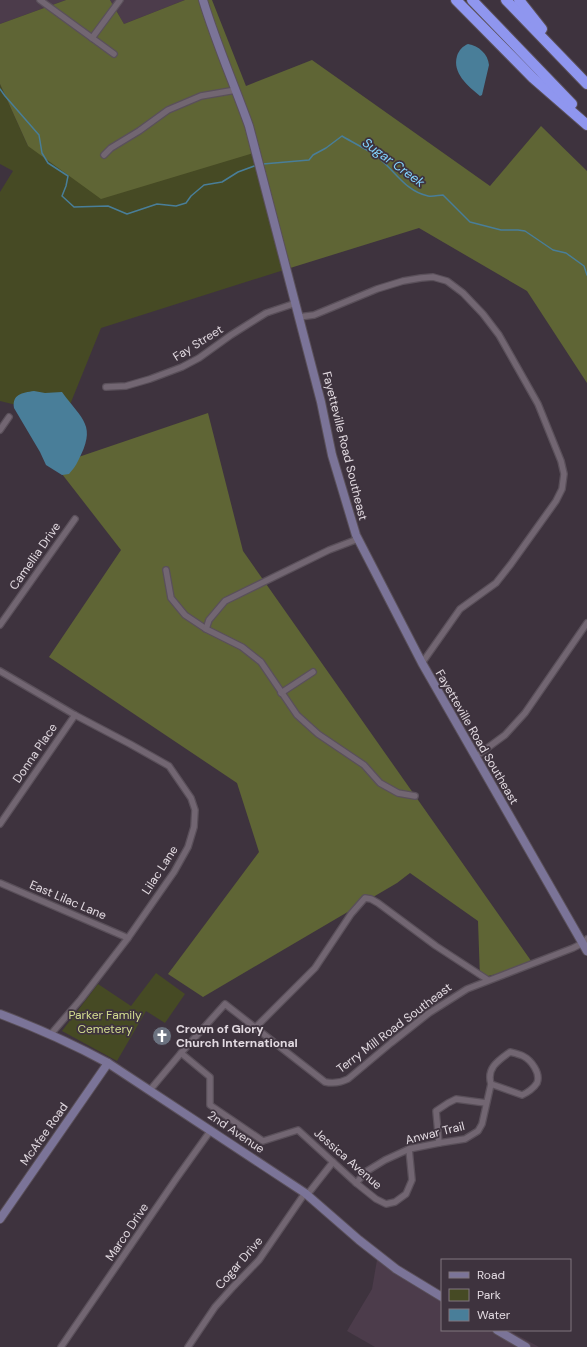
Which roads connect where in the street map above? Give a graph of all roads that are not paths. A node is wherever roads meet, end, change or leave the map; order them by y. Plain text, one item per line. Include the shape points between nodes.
1 (40, 0) edge
2 (120, 0) edge
3 (203, 0) edge
4 (456, 0) edge
5 (472, 0) edge
6 (506, 0) edge
7 (519, 0) edge
8 (92, 38) junction
9 (114, 54) dead end
10 (586, 83) edge
11 (236, 90) junction
12 (587, 119) edge
13 (587, 125) edge
14 (104, 155) dead end
15 (296, 303) junction
16 (300, 317) junction
17 (106, 387) dead end
18 (9, 417) dead end
19 (0, 430) edge
20 (75, 519) dead end
21 (358, 539) junction
22 (166, 570) dead end
23 (587, 624) edge
24 (0, 625) edge
25 (206, 629) junction
26 (422, 663) junction
27 (0, 671) edge
28 (313, 672) dead end
29 (281, 692) junction
30 (75, 715) junction
31 (475, 757) junction
32 (415, 796) dead end
33 (0, 824) edge
34 (0, 883) edge
35 (128, 938) junction
36 (585, 941) edge
37 (587, 951) edge
38 (488, 980) junction
39 (0, 1014) edge
40 (254, 1028) junction
41 (51, 1034) junction
42 (181, 1053) junction
43 (108, 1063) junction
44 (491, 1084) junction
45 (150, 1090) junction
46 (486, 1104) junction
47 (211, 1130) junction
48 (439, 1143) junction
49 (409, 1149) junction
50 (333, 1162) junction
51 (356, 1183) junction
52 (306, 1194) junction
53 (0, 1219) edge
54 (441, 1296) edge
55 (499, 1331) edge
56 (61, 1347) edge
57 (188, 1347) edge
58 (526, 1347) edge

1 - 8 street
2 - 8 street
3 - 11 street, Fayetteville Road Southeast
4 - 13 highway via 533,78
5 - 12 highway
6 - 10 highway
7 - 10 highway
8 - 9 street
11 - 14 street via 202,96 168,110
11 - 15 street, Fayetteville Road Southeast via 249,126
15 - 16 street, Fayetteville Road Southeast
15 - 17 street, Fay Street via 266,313 182,367 126,386
16 - 21 street, Fayetteville Road Southeast via 332,455
16 - 26 street via 403,281 433,277 447,281 463,293 499,335 538,404 562,461 562,490 556,501 496,583 460,608
18 - 19 street
20 - 24 street, Camellia Drive
21 - 25 street via 329,550 225,601 209,620
21 - 26 street, Fayetteville Road Southeast
22 - 25 street via 171,598 184,615
23 - 31 street via 525,713 505,735
25 - 29 street via 242,647 261,662
26 - 31 street, Fayetteville Road Southeast
27 - 30 street, Lilac Lane
28 - 29 street
29 - 32 street via 297,715 318,734 364,765 380,783 398,793
30 - 33 street, Donna Place
30 - 35 street, Lilac Lane via 169,766 191,798 195,810 194,827 188,847 174,872
31 - 36 street, Fayetteville Road Southeast
34 - 35 street, East Lilac Lane
35 - 41 street, Lilac Lane
36 - 37 street, Fayetteville Road Southeast
36 - 38 street, Terry Mill Road Southeast
38 - 40 street, Terry Mill Road Southeast via 467,989 429,1013 341,1082 325,1082
38 - 40 street via 378,903 365,898 351,914 315,968
39 - 41 street, 2nd Avenue
40 - 42 street, Terry Mill Road Southeast via 225,1004
41 - 43 street, 2nd Avenue
42 - 45 street, Terry Mill Road Southeast
42 - 50 street, Jessica Avenue via 210,1077 210,1105 264,1141 298,1130
43 - 45 street, 2nd Avenue
43 - 53 street, McAfee Road
44 - 44 street, Anwar Trail via 522,1095 537,1083 538,1074 523,1055 510,1052 492,1066 489,1078
44 - 46 street, Anwar Trail
45 - 47 street, 2nd Avenue
46 - 48 street, Anwar Trail via 478,1131 465,1139
46 - 48 street via 456,1098 436,1111
47 - 52 street, 2nd Avenue
47 - 56 street, Marco Drive
48 - 49 street, Anwar Trail
49 - 51 street, Anwar Trail via 384,1160 367,1171
49 - 51 street, Jessica Avenue via 412,1180 406,1194 395,1202 386,1204
50 - 51 street, Jessica Avenue
50 - 52 street, Cogar Drive
52 - 54 street, 2nd Avenue via 396,1269
52 - 57 street, Cogar Drive via 259,1260 215,1307
55 - 58 street

